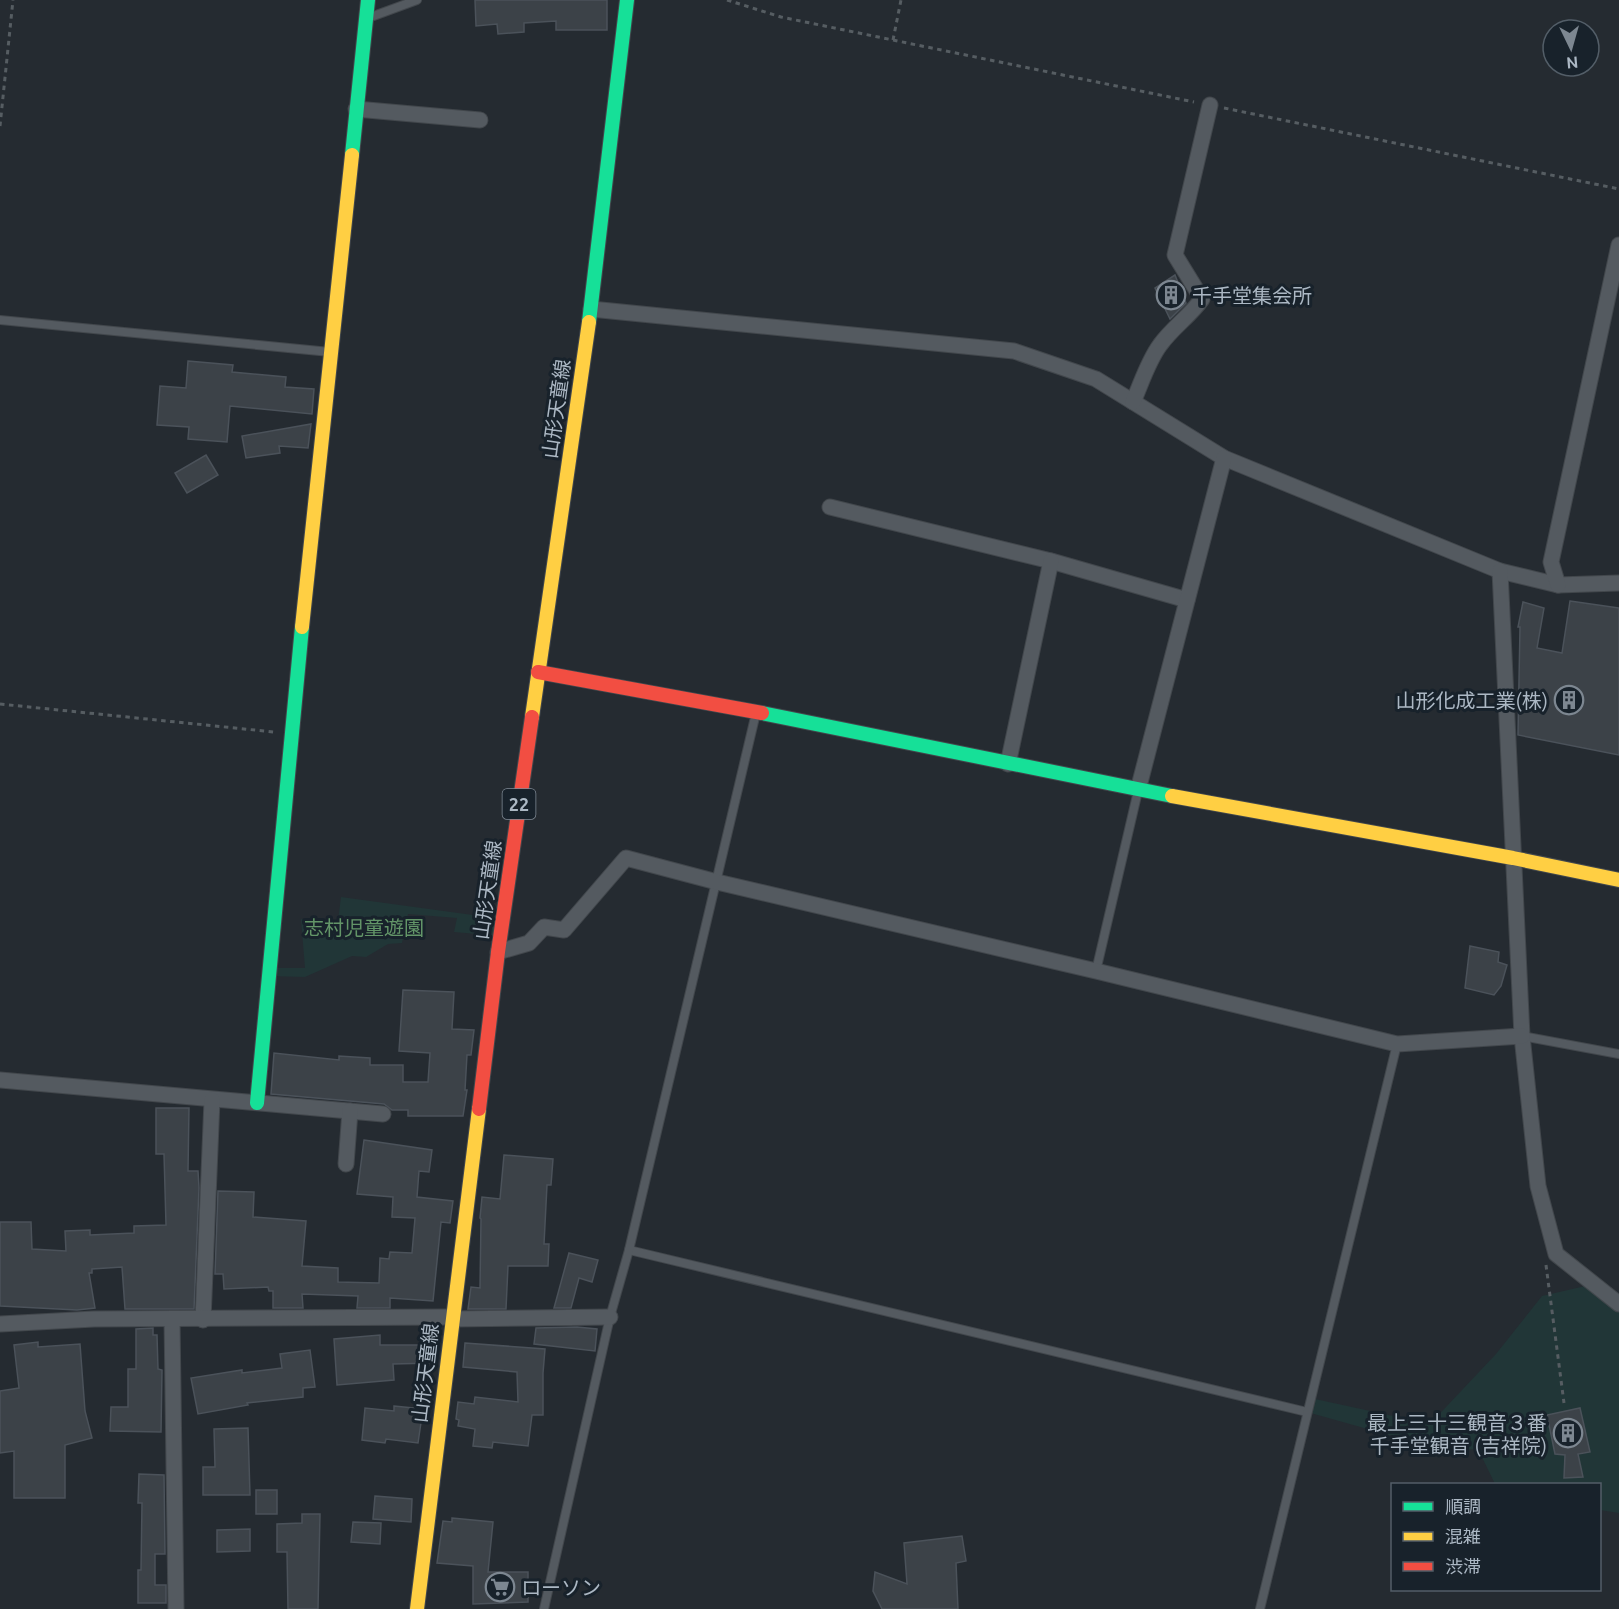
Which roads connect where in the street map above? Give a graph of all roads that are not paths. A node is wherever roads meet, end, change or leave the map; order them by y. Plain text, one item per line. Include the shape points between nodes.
1 (368, 0) edge
2 (417, 0) edge
3 (627, 0) edge
4 (366, 19) junction
5 (1210, 105) road end
6 (356, 109) junction
7 (480, 120) dead end
8 (1619, 245) edge
9 (591, 309) junction
10 (0, 320) edge
11 (332, 352) junction
12 (1133, 402) junction
13 (1224, 458) junction
14 (830, 507) dead end
15 (1051, 561) junction
16 (1500, 571) junction
17 (1619, 583) edge
18 (1557, 585) junction
19 (1187, 600) junction
20 (538, 672) junction
21 (756, 712) junction
22 (1008, 764) junction
23 (1138, 790) junction
24 (1513, 858) junction
25 (1619, 880) edge
26 (717, 882) junction
27 (498, 952) junction
28 (1096, 971) junction
29 (1522, 1036) junction
30 (1397, 1044) junction
31 (1619, 1054) edge
32 (0, 1080) edge
33 (212, 1100) junction
34 (257, 1103) junction
35 (350, 1111) junction
36 (383, 1114) dead end
37 (346, 1164) dead end
38 (629, 1250) junction
39 (1619, 1304) edge
40 (610, 1317) junction
41 (452, 1318) junction
42 (172, 1319) junction
43 (203, 1320) junction
44 (0, 1323) edge
45 (1307, 1412) junction
46 (176, 1609) edge
47 (417, 1609) edge
48 (544, 1609) edge
49 (1260, 1609) edge

1 - 4 street
2 - 4 lane
3 - 9 street, 山形天童線 / 22
4 - 6 street
5 - 12 street via 1175,255 1202,299 1158,346
6 - 7 street
6 - 11 street
8 - 18 street via 1551,562
9 - 12 street via 1014,351 1096,379
9 - 20 street, 山形天童線 / 22
10 - 11 lane
11 - 34 street
12 - 13 street
13 - 16 street
13 - 19 street
14 - 15 street
15 - 19 street
15 - 22 street
16 - 18 street
16 - 24 street
17 - 18 street
19 - 23 street
20 - 21 street
20 - 27 street, 山形天童線 / 22
21 - 22 street
21 - 26 lane
22 - 23 street
23 - 24 street
23 - 28 lane
24 - 25 street
24 - 29 street
26 - 27 street via 626,858 564,930 544,927 529,943
26 - 28 street
26 - 38 lane
27 - 41 street, 山形天童線 / 22
28 - 30 street
29 - 30 street
29 - 31 lane
29 - 39 street via 1538,1186 1556,1254
30 - 45 lane
32 - 33 street
33 - 34 street
33 - 43 street
34 - 35 street
35 - 36 street
35 - 37 street
38 - 40 lane
38 - 45 lane
40 - 41 street
40 - 48 lane
41 - 43 street
41 - 47 street, 山形天童線 / 22
42 - 43 street
42 - 44 street
42 - 46 street
45 - 49 lane

